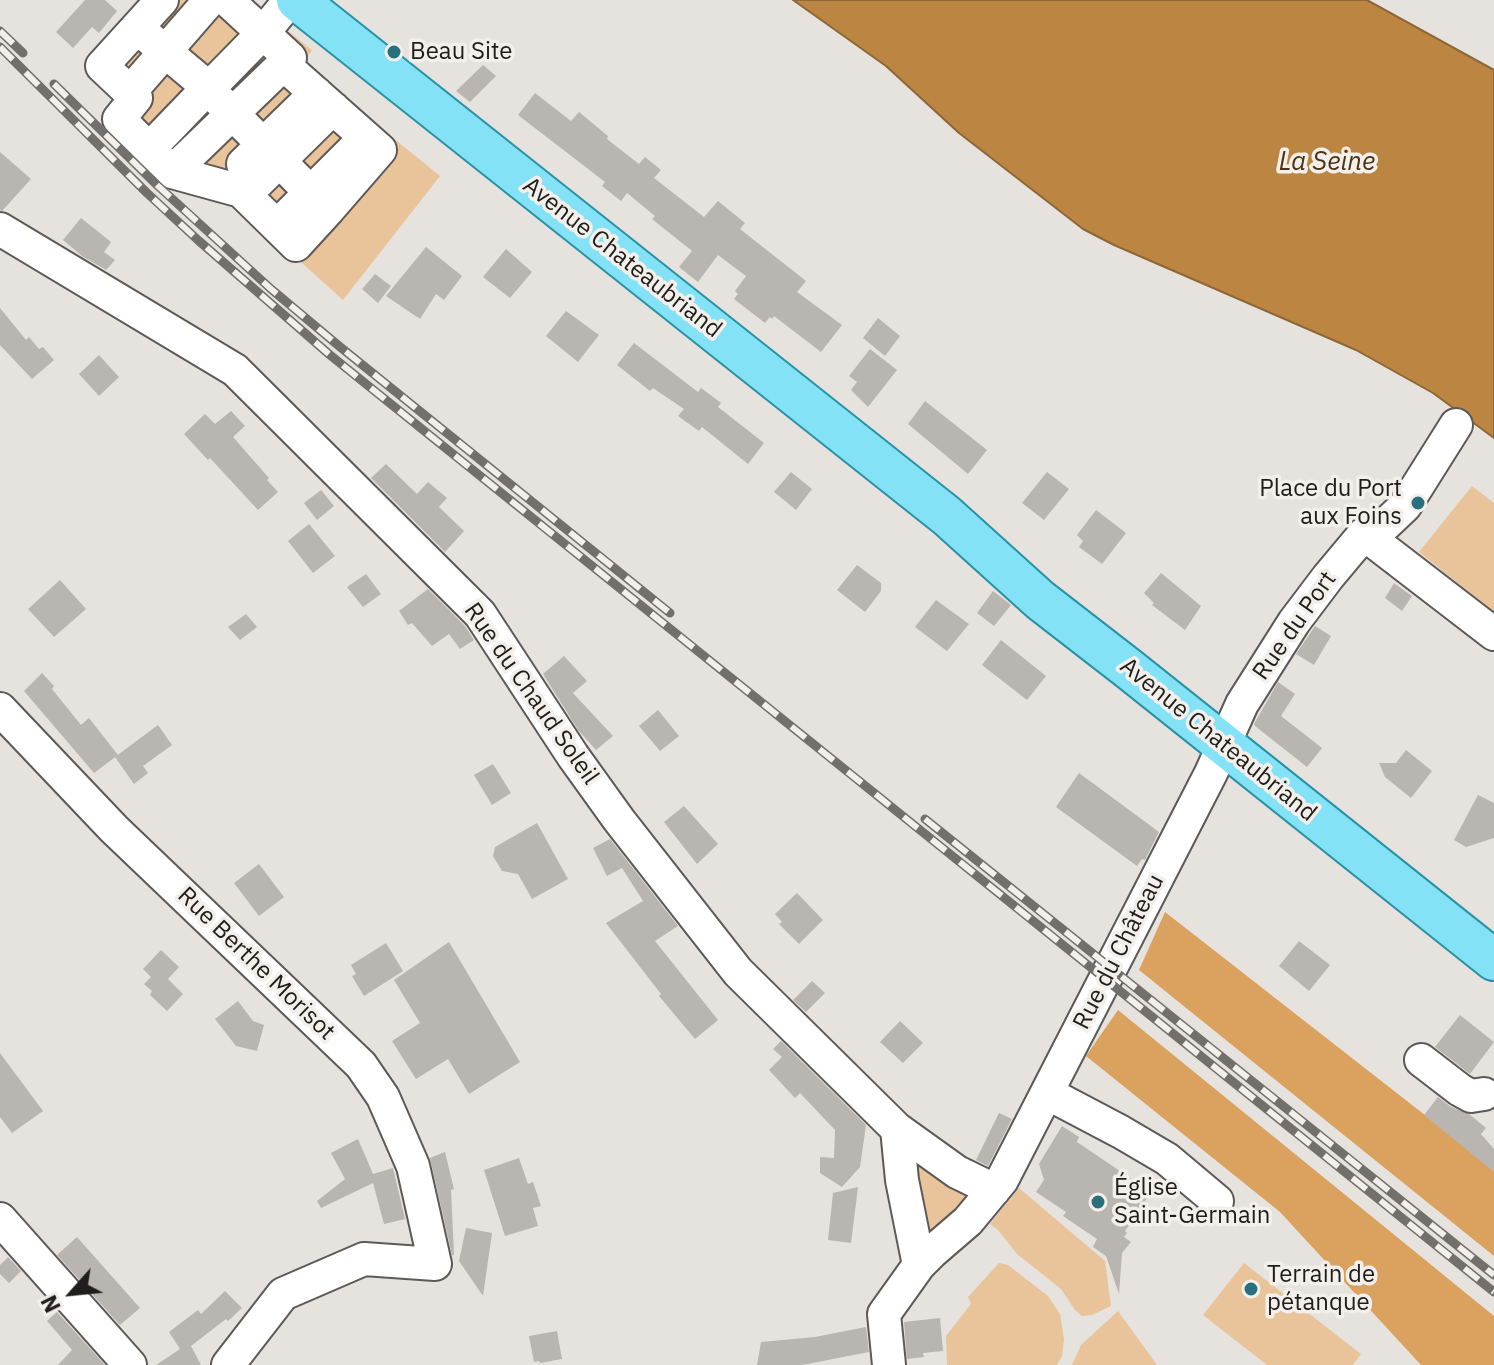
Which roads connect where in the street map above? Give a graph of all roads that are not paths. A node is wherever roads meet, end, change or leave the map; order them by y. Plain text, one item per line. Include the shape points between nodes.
1 (162, 0) edge
2 (181, 0) edge
3 (210, 0) edge
4 (227, 0) edge
5 (290, 0) edge
6 (297, 0) edge
7 (263, 33) junction
8 (150, 39) junction
9 (324, 101) junction
10 (149, 149) junction
11 (257, 149) junction
12 (184, 175) junction
13 (0, 229) edge
14 (1456, 425) dead end
15 (1364, 534) junction
16 (1494, 634) edge
17 (0, 709) edge
18 (1228, 734) junction
19 (1494, 932) edge
20 (1494, 960) edge
21 (1421, 1060) dead end
22 (1047, 1093) junction
23 (1491, 1098) edge
24 (897, 1129) junction
25 (998, 1185) junction
26 (1217, 1201) dead end
27 (0, 1219) edge
28 (919, 1265) junction
29 (130, 1365) edge
30 (228, 1365) edge
31 (889, 1365) edge

1 - 8 street
2 - 8 street
3 - 8 street
4 - 7 street
5 - 7 street
6 - 18 main road, Avenue Chateaubriand via 947,516 1052,585
7 - 9 street
7 - 11 street
8 - 10 street via 122,85 136,98 119,119
8 - 11 street
9 - 11 street
9 - 11 street
9 - 11 street
10 - 11 street
10 - 12 street
11 - 12 street
11 - 12 street via 296,245 241,191
13 - 24 street, Rue du Chaud Soleil via 235,370 480,614 619,820 738,972
14 - 15 street, Rue du Port via 1405,506 1386,524
15 - 16 street
15 - 18 street, Rue du Port via 1294,622
17 - 30 street, Rue Berthe Morisot via 114,829 361,1065 383,1097 413,1166 435,1264 364,1259 283,1294
18 - 19 main road, Avenue Chateaubriand
18 - 20 main road, Avenue Chateaubriand
18 - 22 street, Rue du Château
21 - 23 street via 1471,1096
22 - 25 street, Rue du Château
22 - 26 street via 1167,1159
24 - 25 street, Rue du Chaud Soleil via 957,1172
24 - 28 street
25 - 28 street, Rue du Château
27 - 29 street
28 - 31 street, Rue du Château via 884,1314

